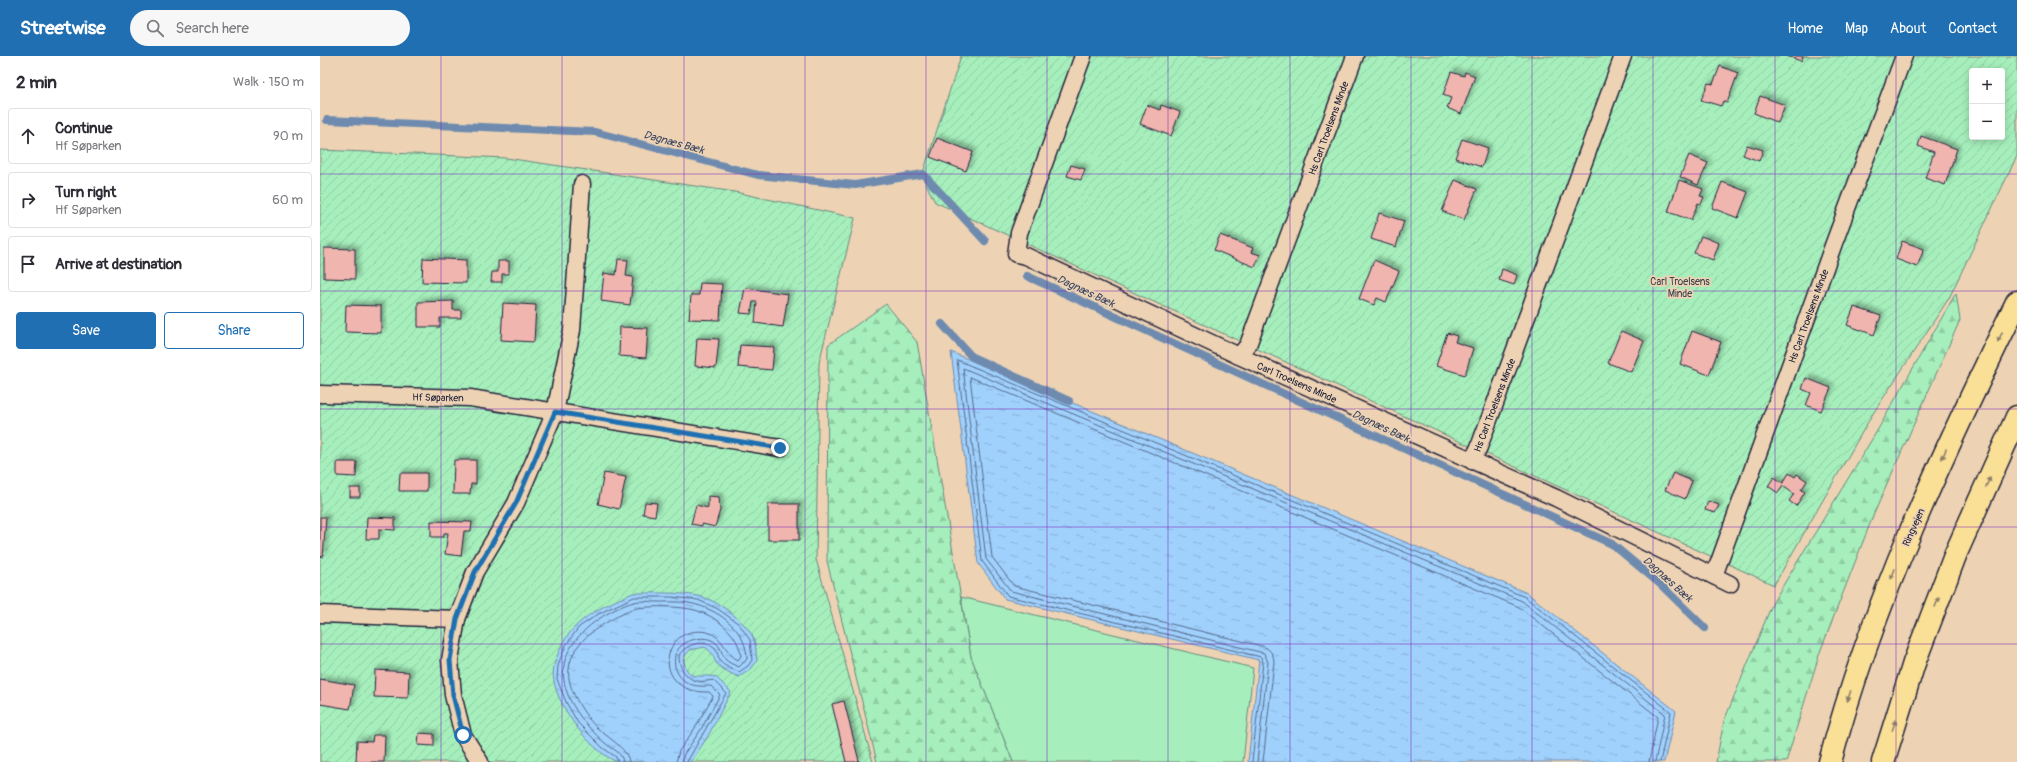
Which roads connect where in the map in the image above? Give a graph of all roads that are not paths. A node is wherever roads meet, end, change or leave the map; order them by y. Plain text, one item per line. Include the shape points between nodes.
1 (1083, 56) edge
2 (1355, 56) edge
3 (1623, 56) edge
4 (1904, 56) edge
5 (582, 184) dead end
6 (2017, 302) edge
7 (1239, 356) junction
8 (320, 394) edge
9 (555, 412) junction
10 (2017, 417) edge
11 (780, 448) dead end
12 (1472, 461) junction
13 (1714, 576) junction
14 (1730, 584) dead end
15 (320, 614) edge
16 (457, 619) junction
17 (480, 762) edge
18 (1830, 762) edge
19 (1883, 762) edge

1 - 7 lane, Carl Troelsens Minde via 1019,233 1016,254 1026,256
2 - 7 lane, Hs Carl Troelsens Minde via 1248,345
3 - 12 lane, Hs Carl Troelsens Minde via 1482,440
4 - 13 lane, Hs Carl Troelsens Minde
5 - 9 lane via 572,330
6 -> 18 main road, Ringvejen via 1960,418 1897,562 1840,723
7 - 12 lane, Carl Troelsens Minde
8 - 9 lane, Hf Søparken via 470,398
9 - 11 lane, Hf Søparken
9 - 16 lane via 516,503 475,572
19 -> 10 main road via 1914,663 1956,553
12 - 13 lane, Carl Troelsens Minde via 1556,498
13 - 14 lane, Carl Troelsens Minde
15 - 16 lane
16 - 17 lane via 450,660 453,695 463,735

